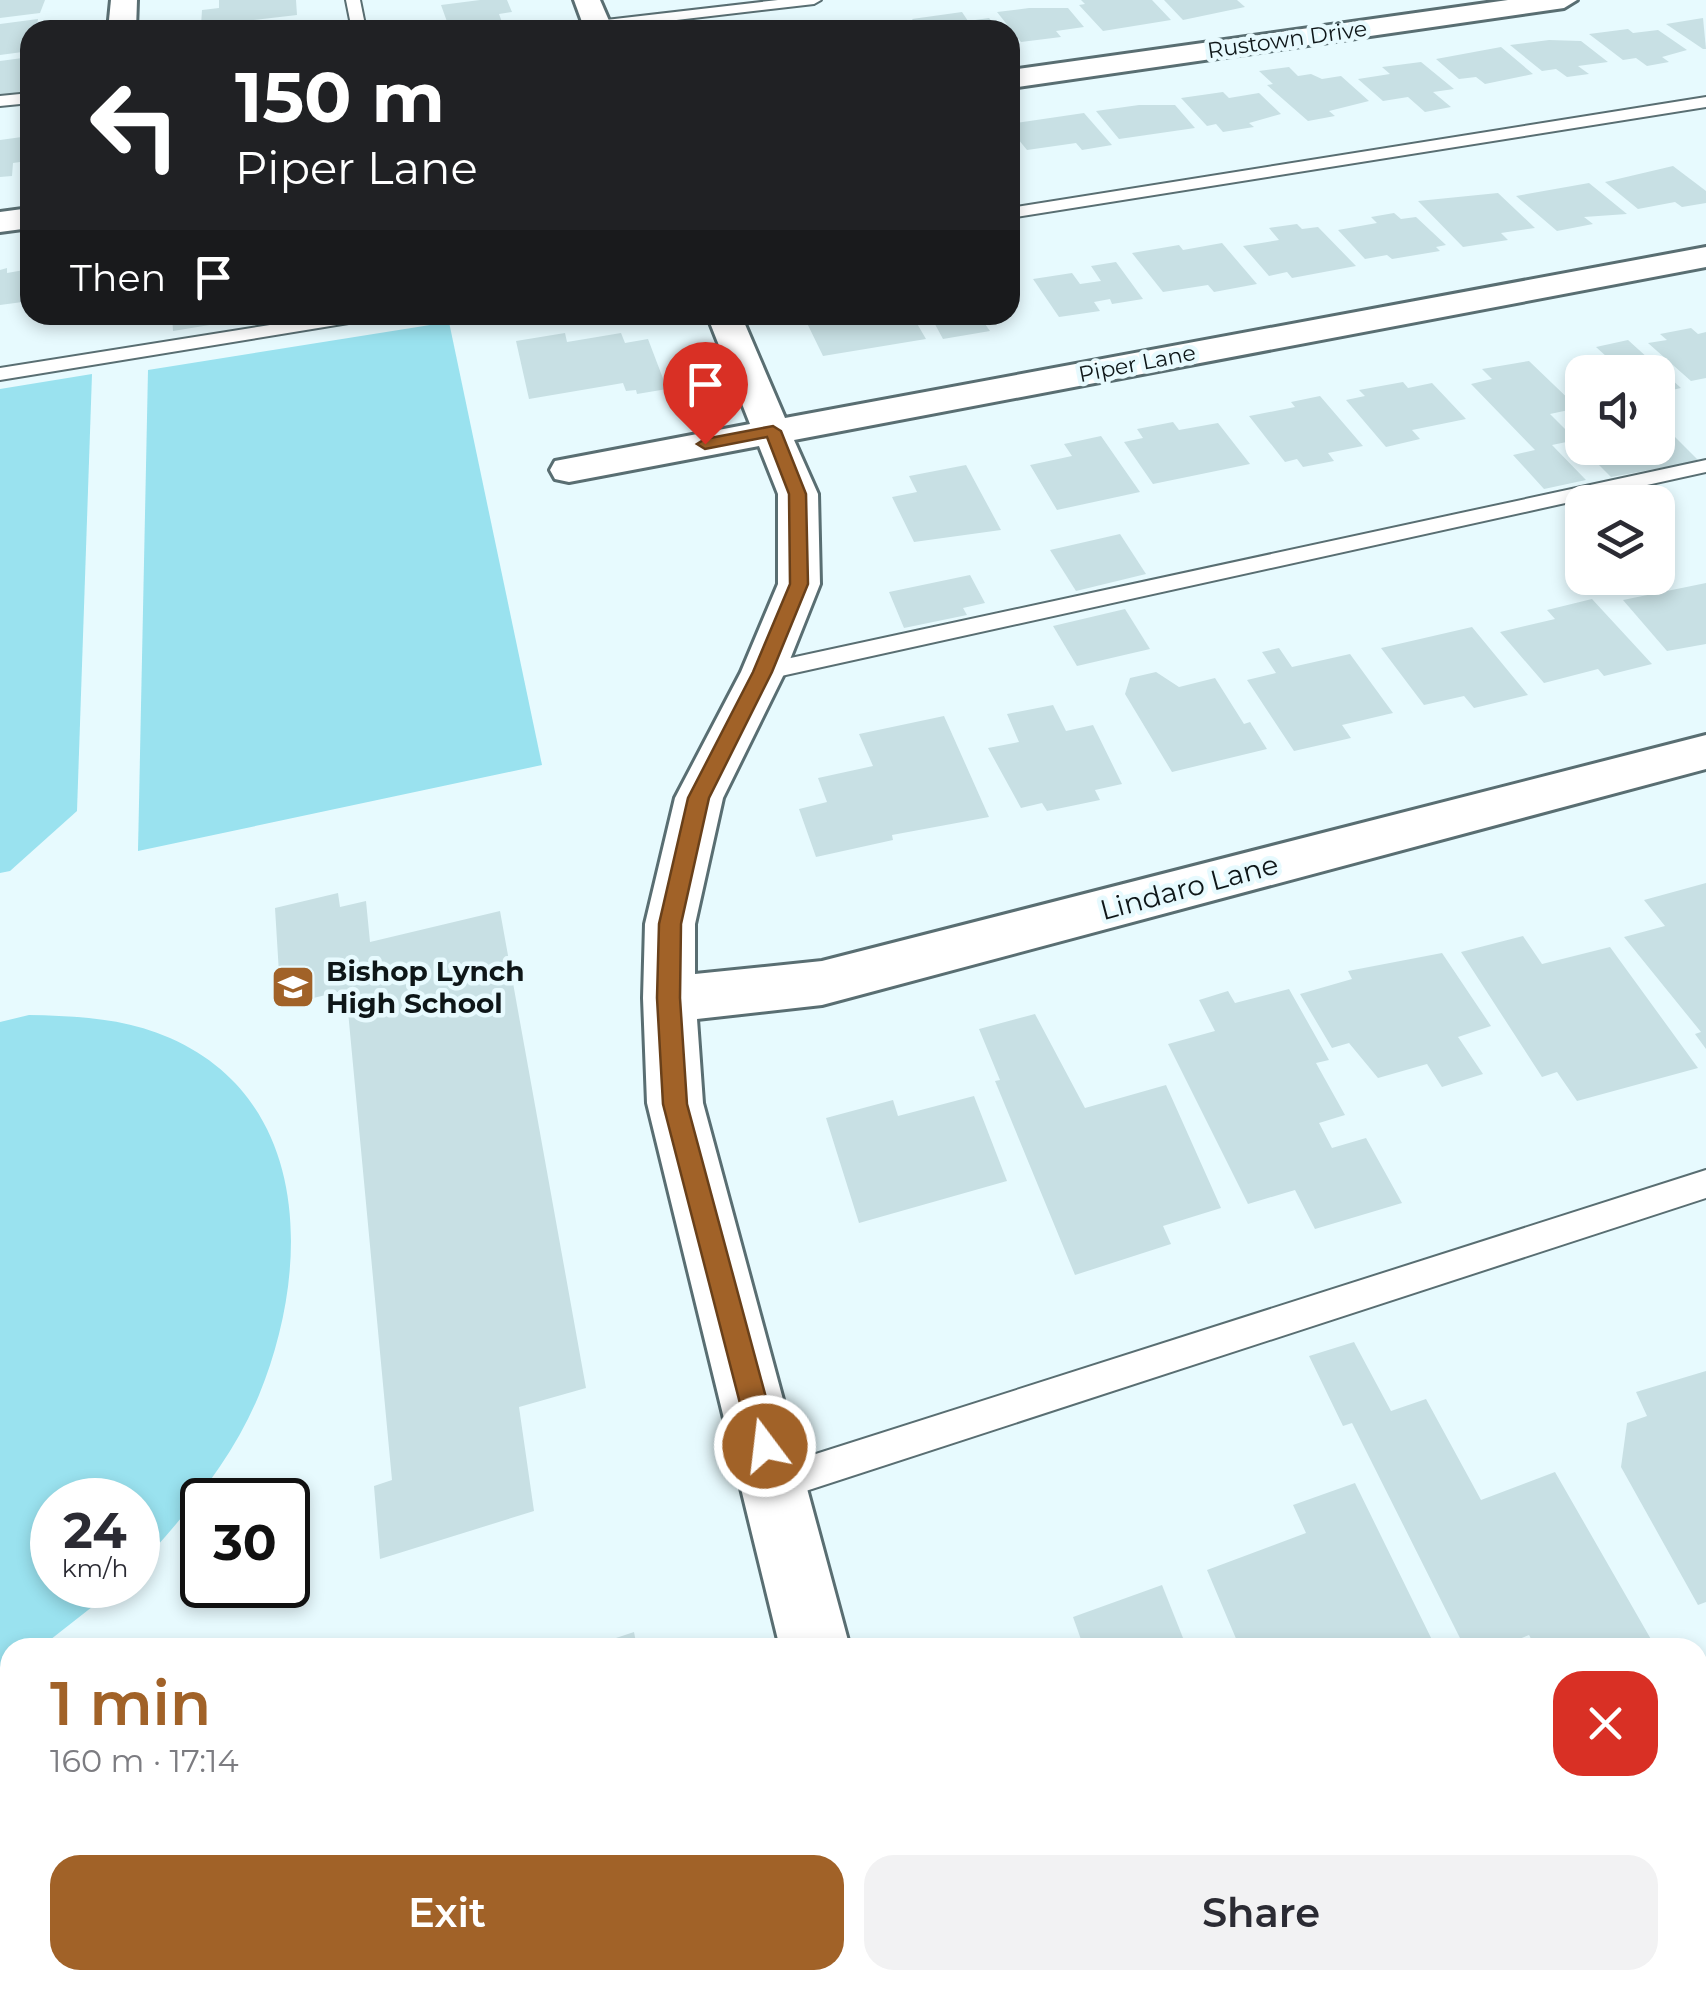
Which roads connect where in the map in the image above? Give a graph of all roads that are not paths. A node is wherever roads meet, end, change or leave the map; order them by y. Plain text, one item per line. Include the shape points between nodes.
1 (814, 0) edge
2 (1564, 0) edge
3 (660, 20) edge
4 (1020, 78) edge
5 (1706, 102) edge
6 (1020, 210) edge
7 (1706, 257) edge
8 (306, 325) edge
9 (728, 325) edge
10 (0, 374) edge
11 (773, 431) junction
12 (1706, 466) edge
13 (569, 470) dead end
14 (763, 672) junction
15 (1706, 752) edge
16 (668, 998) junction
17 (1706, 1184) edge
18 (775, 1484) junction
19 (814, 1638) edge

1 - 3 lane
2 - 4 street, Rustown Drive
5 - 6 lane
7 - 11 street, Piper Lane
8 - 10 lane
9 - 11 street
11 - 13 street, Piper Lane
11 - 14 street via 798,494 799,584
12 - 14 lane
14 - 16 street via 699,798 670,924
15 - 16 street, Lindaro Lane via 822,983
16 - 18 street via 675,1104
17 - 18 lane
18 - 19 street

